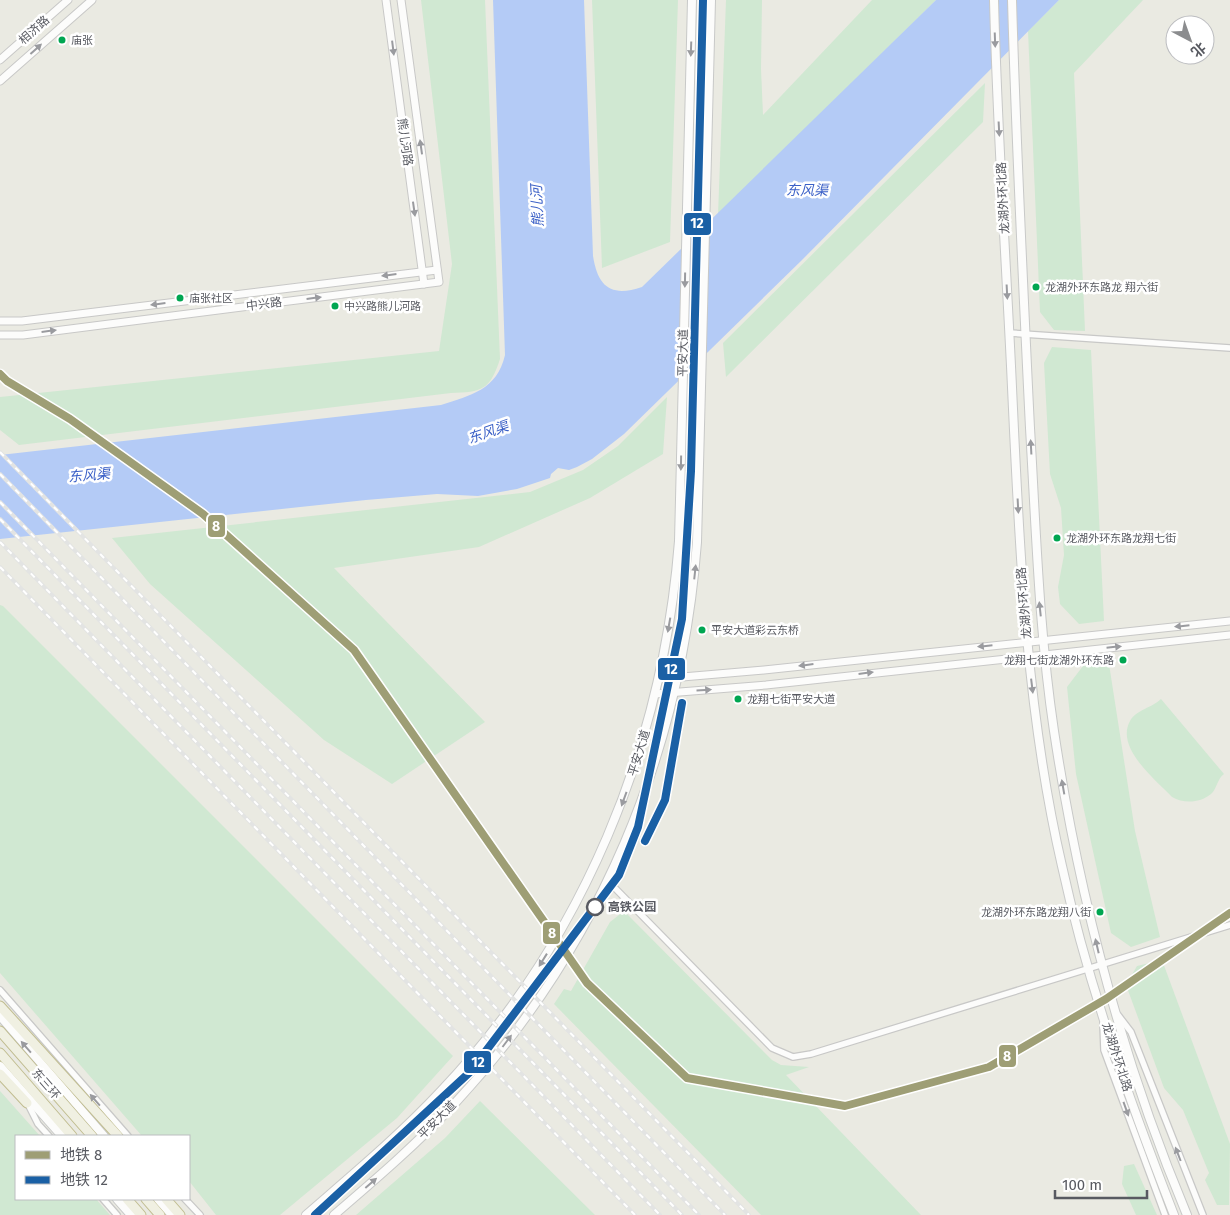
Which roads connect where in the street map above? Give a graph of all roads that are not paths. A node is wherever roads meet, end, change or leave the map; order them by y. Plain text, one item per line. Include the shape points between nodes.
1 (68, 0) edge
2 (92, 0) edge
3 (386, 0) edge
4 (402, 0) edge
5 (692, 0) edge
6 (711, 0) edge
7 (994, 0) edge
8 (1012, 0) edge
9 (0, 60) edge
10 (1, 77) edge
11 (438, 270) junction
12 (422, 271) junction
13 (439, 282) joint
14 (424, 284) junction
15 (0, 321) edge
16 (1009, 332) junction
17 (1026, 334) junction
18 (0, 335) edge
19 (1230, 348) edge
20 (1230, 621) edge
21 (1230, 635) edge
22 (1043, 640) junction
23 (1027, 642) junction
24 (1044, 654) junction
25 (1028, 656) junction
26 (678, 678) junction
27 (659, 679) junction
28 (674, 692) junction
29 (656, 694) junction
30 (608, 882) junction
31 (1230, 925) edge
32 (1101, 965) junction
33 (1089, 969) junction
34 (0, 990) edge
35 (0, 1006) edge
36 (1115, 1011) junction
37 (1103, 1012) junction
38 (0, 1016) edge
39 (0, 1031) edge
40 (0, 1053) edge
41 (0, 1066) edge
42 (0, 1074) edge
43 (22, 1091) junction
44 (27, 1102) junction
45 (48, 1135) edge
46 (61, 1135) edge
47 (71, 1135) edge
48 (91, 1135) edge
49 (103, 1135) edge
50 (117, 1135) edge
51 (127, 1135) edge
52 (104, 1200) edge
53 (117, 1200) edge
54 (128, 1200) edge
55 (147, 1200) edge
56 (159, 1200) edge
57 (167, 1200) edge
58 (186, 1200) edge
59 (117, 1215) edge
60 (131, 1215) edge
61 (141, 1215) edge
62 (160, 1215) edge
63 (172, 1215) edge
64 (180, 1215) edge
65 (200, 1215) edge
66 (306, 1215) edge
67 (334, 1215) edge
68 (1165, 1215) edge
69 (1174, 1215) edge
70 (1187, 1215) edge
71 (1203, 1215) edge

1 - 9 street, 相济路
10 -> 2 street, 相济路
3 -> 12 street, 熊儿河路
11 -> 4 street, 熊儿河路
5 -> 27 main road, 平安大道 via 677,569
26 -> 6 main road, 平安大道 via 695,571
7 -> 16 main road, 龙湖外环北路
8 - 17 main road, 龙湖外环北路
11 - 12 street, 中兴路
11 - 13 street, 熊儿河路
12 - 14 street, 熊儿河路
12 -> 15 street, 中兴路 via 22,321
13 - 14 street, 中兴路
18 -> 14 street, 中兴路 via 23,335
16 - 17 street
16 -> 23 main road, 龙湖外环北路
17 - 19 street
22 -> 17 main road, 龙湖外环北路
20 -> 22 street
24 -> 21 street
22 - 23 street
22 - 24 main road, 龙湖外环北路
23 - 25 main road, 龙湖外环北路
23 -> 26 street
24 - 25 street
32 -> 24 main road, 龙湖外环北路 via 1064,792
28 -> 25 street
25 -> 33 main road, 龙湖外环北路 via 1061,864
26 - 27 street
26 - 28 main road, 平安大道
27 - 29 main road, 平安大道
28 - 29 street
28 - 30 main road, 平安大道 via 653,770
29 -> 66 main road, 平安大道 via 636,764 606,843 574,906 525,987 484,1042 442,1090 383,1148
30 - 33 street via 772,1048 787,1056 811,1054
67 -> 30 main road, 平安大道 via 428,1131 498,1053 554,975
31 - 32 street
32 - 33 street
32 - 36 main road, 龙湖外环北路
33 - 37 main road, 龙湖外环北路
51 -> 34 street
35 - 50 highway
36 - 70 main road, 龙湖外环北路 via 1154,1130
71 -> 36 street via 1131,1032
37 -> 68 street via 1104,1050
37 - 69 main road, 龙湖外环北路 via 1128,1092
49 -> 38 main road
39 - 48 highway, 东三环
40 - 47 highway, 东三环
41 - 43 main road
42 - 44 highway
43 - 44 street
43 - 46 main road
44 - 45 street via 38,1124
52 - 59 street
53 - 60 main road
54 - 61 highway
55 - 62 highway
56 - 63 main road
57 - 64 highway
58 - 65 street

